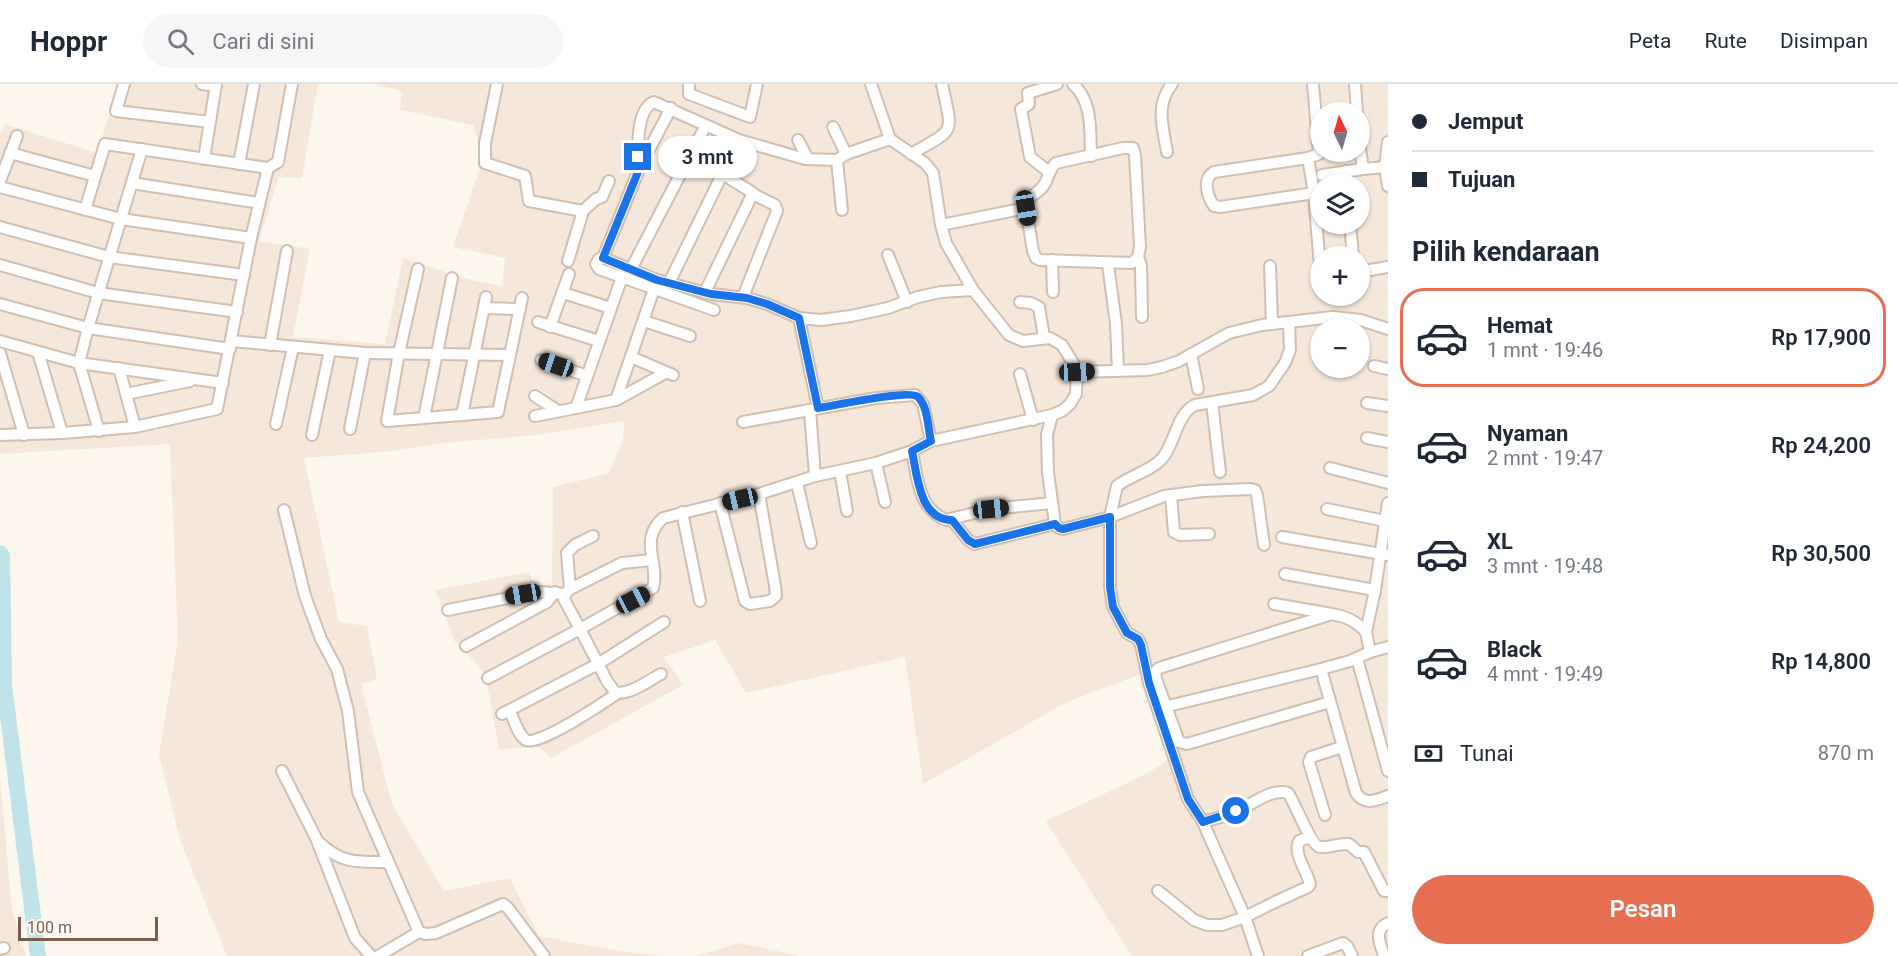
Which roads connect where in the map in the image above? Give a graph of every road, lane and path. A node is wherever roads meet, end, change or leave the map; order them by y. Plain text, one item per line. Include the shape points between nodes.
1 (124, 84) edge
2 (202, 84) edge
3 (254, 84) edge
4 (292, 84) edge
5 (497, 84) edge
6 (689, 84) edge
7 (757, 84) edge
8 (871, 84) edge
9 (942, 84) edge
10 (1057, 84) edge
11 (1073, 84) edge
12 (1172, 84) edge
13 (1313, 84) edge
14 (1355, 84) edge
15 (216, 85) edge
16 (1313, 102) edge
17 (1356, 102) edge
18 (671, 108) junction
19 (210, 122) junction
20 (706, 125) junction
21 (833, 127) dead end
22 (17, 136) dead end
23 (890, 139) junction
24 (739, 140) junction
25 (798, 140) dead end
26 (1388, 142) edge
27 (142, 149) junction
28 (1167, 152) dead end
29 (10, 153) junction
30 (911, 154) junction
31 (1091, 156) junction
32 (842, 157) junction
33 (1310, 157) edge
34 (204, 159) junction
35 (808, 159) junction
36 (1362, 162) edge
37 (239, 164) junction
38 (640, 167) junction
39 (1385, 167) junction
40 (268, 168) junction
41 (1363, 169) junction
42 (1346, 171) junction
43 (1049, 172) junction
44 (721, 173) junction
45 (1324, 174) edge
46 (1346, 174) edge
47 (95, 176) junction
48 (0, 180) edge
49 (609, 181) dead end
50 (132, 183) junction
51 (1388, 186) edge
52 (0, 187) edge
53 (753, 194) junction
54 (1310, 194) edge
55 (259, 203) junction
56 (1026, 208) junction
57 (85, 210) junction
58 (842, 210) dead end
59 (583, 211) junction
60 (121, 219) junction
61 (941, 225) junction
62 (0, 227) edge
63 (251, 238) junction
64 (287, 251) dead end
65 (888, 255) dead end
66 (109, 257) junction
67 (1138, 257) junction
68 (603, 258) junction
69 (1052, 260) junction
70 (568, 261) dead end
71 (1108, 264) junction
72 (0, 265) edge
73 (1270, 266) dead end
74 (1388, 267) edge
75 (418, 269) dead end
76 (631, 269) junction
77 (1370, 270) edge
78 (569, 274) dead end
79 (244, 275) junction
80 (622, 277) junction
81 (452, 278) dead end
82 (669, 283) junction
83 (655, 284) junction
84 (973, 290) junction
85 (705, 292) junction
86 (1053, 292) dead end
87 (98, 293) junction
88 (563, 293) junction
89 (743, 297) junction
90 (907, 302) junction
91 (1020, 302) dead end
92 (0, 304) edge
93 (611, 308) junction
94 (714, 310) dead end
95 (237, 312) junction
96 (1142, 317) dead end
97 (799, 318) junction
98 (644, 321) junction
99 (538, 322) dead end
100 (1288, 323) junction
101 (1272, 324) junction
102 (550, 327) junction
103 (88, 328) junction
104 (1388, 329) edge
105 (690, 336) dead end
106 (1044, 337) junction
107 (0, 341) edge
108 (599, 341) junction
109 (230, 345) junction
110 (270, 345) junction
111 (293, 347) junction
112 (330, 350) junction
113 (38, 352) junction
114 (0, 353) edge
115 (365, 353) junction
116 (399, 353) junction
117 (437, 354) junction
118 (475, 354) junction
119 (1191, 354) junction
120 (510, 355) junction
121 (631, 357) junction
122 (541, 360) dead end
123 (79, 363) junction
124 (1374, 366) dead end
125 (119, 368) junction
126 (1388, 369) edge
127 (1118, 371) junction
128 (1077, 372) junction
129 (1020, 374) dead end
130 (587, 376) junction
131 (199, 380) junction
132 (223, 383) junction
133 (1198, 389) dead end
134 (126, 394) junction
135 (535, 396) dead end
136 (616, 400) junction
137 (1212, 402) junction
138 (1367, 403) dead end
139 (1388, 406) edge
140 (576, 408) junction
141 (814, 409) junction
142 (558, 411) junction
143 (462, 415) junction
144 (535, 416) dead end
145 (1052, 416) junction
146 (424, 418) junction
147 (1033, 420) junction
148 (742, 422) dead end
149 (276, 424) dead end
150 (135, 427) junction
151 (350, 429) dead end
152 (99, 430) junction
153 (62, 433) junction
154 (0, 435) edge
155 (24, 435) junction
156 (312, 435) dead end
157 (1367, 438) dead end
158 (931, 441) junction
159 (1388, 442) edge
160 (912, 451) junction
161 (876, 463) junction
162 (1330, 468) dead end
163 (840, 471) junction
164 (1220, 472) dead end
165 (815, 476) junction
166 (797, 483) junction
167 (1388, 483) edge
168 (759, 494) junction
169 (1171, 495) junction
170 (885, 502) dead end
171 (720, 503) junction
172 (1052, 503) junction
173 (1388, 503) edge
174 (1327, 509) dead end
175 (284, 510) dead end
176 (682, 512) junction
177 (847, 512) dead end
178 (1110, 517) junction
179 (1386, 519) edge
180 (952, 520) junction
181 (1055, 524) junction
182 (1209, 534) dead end
183 (593, 536) dead end
184 (1282, 537) dead end
185 (812, 543) dead end
186 (1264, 544) dead end
187 (1384, 554) edge
188 (652, 560) junction
189 (1285, 574) dead end
190 (1375, 590) junction
191 (563, 592) junction
192 (700, 601) dead end
193 (1274, 604) dead end
194 (448, 610) dead end
195 (1332, 614) junction
196 (664, 622) dead end
197 (580, 629) junction
198 (1366, 632) junction
199 (466, 646) dead end
200 (1388, 646) edge
201 (1370, 652) junction
202 (1357, 658) junction
203 (598, 664) junction
204 (1321, 669) junction
205 (661, 674) dead end
206 (488, 678) dead end
207 (618, 693) junction
208 (1330, 702) junction
209 (1162, 707) junction
210 (1342, 747) junction
211 (282, 771) dead end
212 (1388, 771) edge
213 (1388, 796) edge
214 (1325, 815) dead end
215 (1203, 822) junction
216 (1310, 837) junction
217 (316, 838) junction
218 (388, 862) junction
219 (1158, 891) dead end
220 (1388, 891) edge
221 (1245, 917) junction
222 (1388, 923) edge
223 (419, 932) junction
224 (371, 956) edge
225 (378, 956) edge
226 (544, 956) edge
227 (1258, 956) edge
228 (1308, 956) edge
229 (1352, 956) edge
230 (1384, 956) edge

1 - 19 street via 116,111
2 - 15 street
3 - 37 street
4 - 40 street via 278,162
5 - 59 street via 485,143 485,163 525,176 529,201
6 - 7 street via 689,94 750,117
8 - 23 street
9 - 30 street via 949,130
10 - 43 street via 1028,93 1029,104 1021,109 1030,157
11 - 31 street via 1088,104
12 - 28 street via 1162,103
13 - 16 street
14 - 17 street
15 - 19 street
18 - 20 street
18 - 38 street
18 - 38 street via 655,102 645,108 638,146
19 - 34 street
20 - 24 street
20 - 76 street
21 - 32 street
22 - 29 street
23 - 30 street
23 - 32 street
24 - 35 street
24 - 44 street
25 - 35 street
26 - 39 street
27 - 34 street
27 - 47 street via 105,144
27 - 50 street
29 - 47 street
29 - 48 street
30 - 61 street via 925,162 933,173
31 - 43 street via 1056,163
31 - 67 street via 1127,147 1134,150
32 - 35 street
32 - 58 street
33 - 54 street via 1214,172 1208,176 1207,186 1212,203 1221,207
34 - 37 street
36 - 41 street
37 - 40 street
38 - 68 street
39 - 41 street
39 - 51 street
40 - 55 street
41 - 42 street
42 - 45 street
42 - 46 street
43 - 56 street via 1045,184 1030,197
44 - 53 street
44 - 82 street
47 - 57 street
49 - 59 street via 602,197
50 - 55 street
50 - 60 street
52 - 57 street
53 - 85 street
53 - 89 street via 775,205 777,211
55 - 63 street
56 - 61 street
56 - 69 street via 1035,258
57 - 60 street
59 - 70 street
60 - 63 street
60 - 66 street
61 - 84 street via 946,243
62 - 66 street
63 - 79 street
64 - 110 street
65 - 90 street
66 - 79 street
66 - 87 street
67 - 71 street via 1128,265
67 - 96 street
68 - 76 street
68 - 80 street via 596,264 599,269
69 - 71 street
69 - 86 street
71 - 127 street
72 - 87 street
73 - 101 street
74 - 77 street
75 - 116 street
76 - 83 street
78 - 88 street
79 - 95 street
80 - 83 street
80 - 93 street
81 - 117 street
82 - 83 street
82 - 85 street
83 - 94 street
83 - 98 street
84 - 90 street via 941,292
84 - 106 street via 1009,335 1023,341
85 - 89 street
87 - 95 street
87 - 103 street
88 - 93 street
88 - 102 street
89 - 97 street
90 - 97 street via 841,318
91 - 106 street via 1039,307
92 - 103 street
93 - 108 street
95 - 109 street
97 - 141 street
98 - 105 street
98 - 121 street
99 - 102 street
100 - 101 street
100 - 104 street via 1334,317
100 - 137 street via 1290,350 1269,386 1253,395
101 - 119 street via 1229,333
102 - 108 street
103 - 109 street
103 - 123 street
106 - 128 street via 1062,345
107 - 113 street
108 - 130 street
109 - 110 street
109 - 132 street
110 - 111 street
111 - 112 street
111 - 149 street
112 - 115 street
112 - 156 street
113 - 123 street
113 - 153 street
114 - 155 street
115 - 116 street
115 - 151 street
116 - 117 street
116 - 146 street via 387,421
117 - 118 street
117 - 146 street
118 - 120 street
118 - 120 street via 485,302 521,303
118 - 143 street
119 - 127 street via 1162,368
119 - 133 street
120 - 143 street via 498,412
121 - 136 street
121 - 136 street via 669,374
122 - 130 street
123 - 125 street
123 - 152 street
124 - 126 street
125 - 131 street
125 - 134 street
127 - 128 street
128 - 145 street via 1074,399
129 - 147 street
130 - 140 street
131 - 132 street
131 - 134 street
132 - 150 street via 217,409
134 - 150 street
135 - 142 street
136 - 140 street
137 - 164 street
137 - 178 street via 1187,409 1163,458 1118,486
138 - 139 street
140 - 142 street
141 - 148 street
141 - 158 street via 915,395 923,404
141 - 165 street
142 - 144 street
143 - 146 street
145 - 147 street
145 - 172 street via 1047,435
147 - 158 street
150 - 152 street
152 - 153 street
153 - 155 street
154 - 155 street
157 - 159 street
158 - 160 street
160 - 161 street
160 - 180 street via 924,500 933,513
161 - 163 street
161 - 170 street
162 - 167 street
163 - 165 street
163 - 177 street
165 - 166 street
166 - 168 street
166 - 185 street
168 - 171 street
168 - 171 street via 775,586 776,596 770,601 745,601
169 - 178 street
169 - 182 street via 1174,532
169 - 186 street via 1255,490
171 - 176 street
172 - 180 street via 991,509
172 - 181 street
173 - 179 street
174 - 179 street
175 - 218 street via 305,596 346,700 358,792
176 - 188 street via 656,524 651,534
176 - 192 street
178 - 181 street via 1063,529
178 - 209 street via 1113,607 1127,633 1141,645 1149,683
179 - 187 street
180 - 181 street via 975,544
183 - 191 street via 567,553
184 - 187 street
187 - 190 street
188 - 191 street via 622,563
188 - 197 street via 651,590
189 - 190 street
190 - 198 street
191 - 194 street via 523,594
191 - 197 street
191 - 199 street
193 - 195 street
195 - 198 street via 1357,622
195 - 209 street via 1159,668 1155,672
196 - 203 street
197 - 203 street
197 - 206 street
198 - 201 street
200 - 201 street
201 - 202 street
202 - 204 street
202 - 212 street
203 - 207 street
203 - 207 street via 506,713 522,735 532,741
204 - 208 street
204 - 209 street
205 - 207 street via 628,692
208 - 209 street via 1186,744 1179,742
208 - 210 street
209 - 215 street via 1188,799
210 - 213 street via 1359,797 1372,802
210 - 214 street via 1315,754 1309,762
211 - 217 street
215 - 216 street via 1281,791 1288,793 1295,804
215 - 221 street
216 - 220 street via 1317,847 1349,844 1364,852 1384,891
216 - 221 street via 1299,840 1297,846 1308,887
217 - 218 street via 330,853 343,859
217 - 224 street via 355,938
218 - 223 street
219 - 221 street via 1194,920 1207,925 1222,925
221 - 227 street
222 - 230 street via 1378,932
223 - 225 street
223 - 226 street via 436,933 503,904
228 - 229 street via 1343,943

